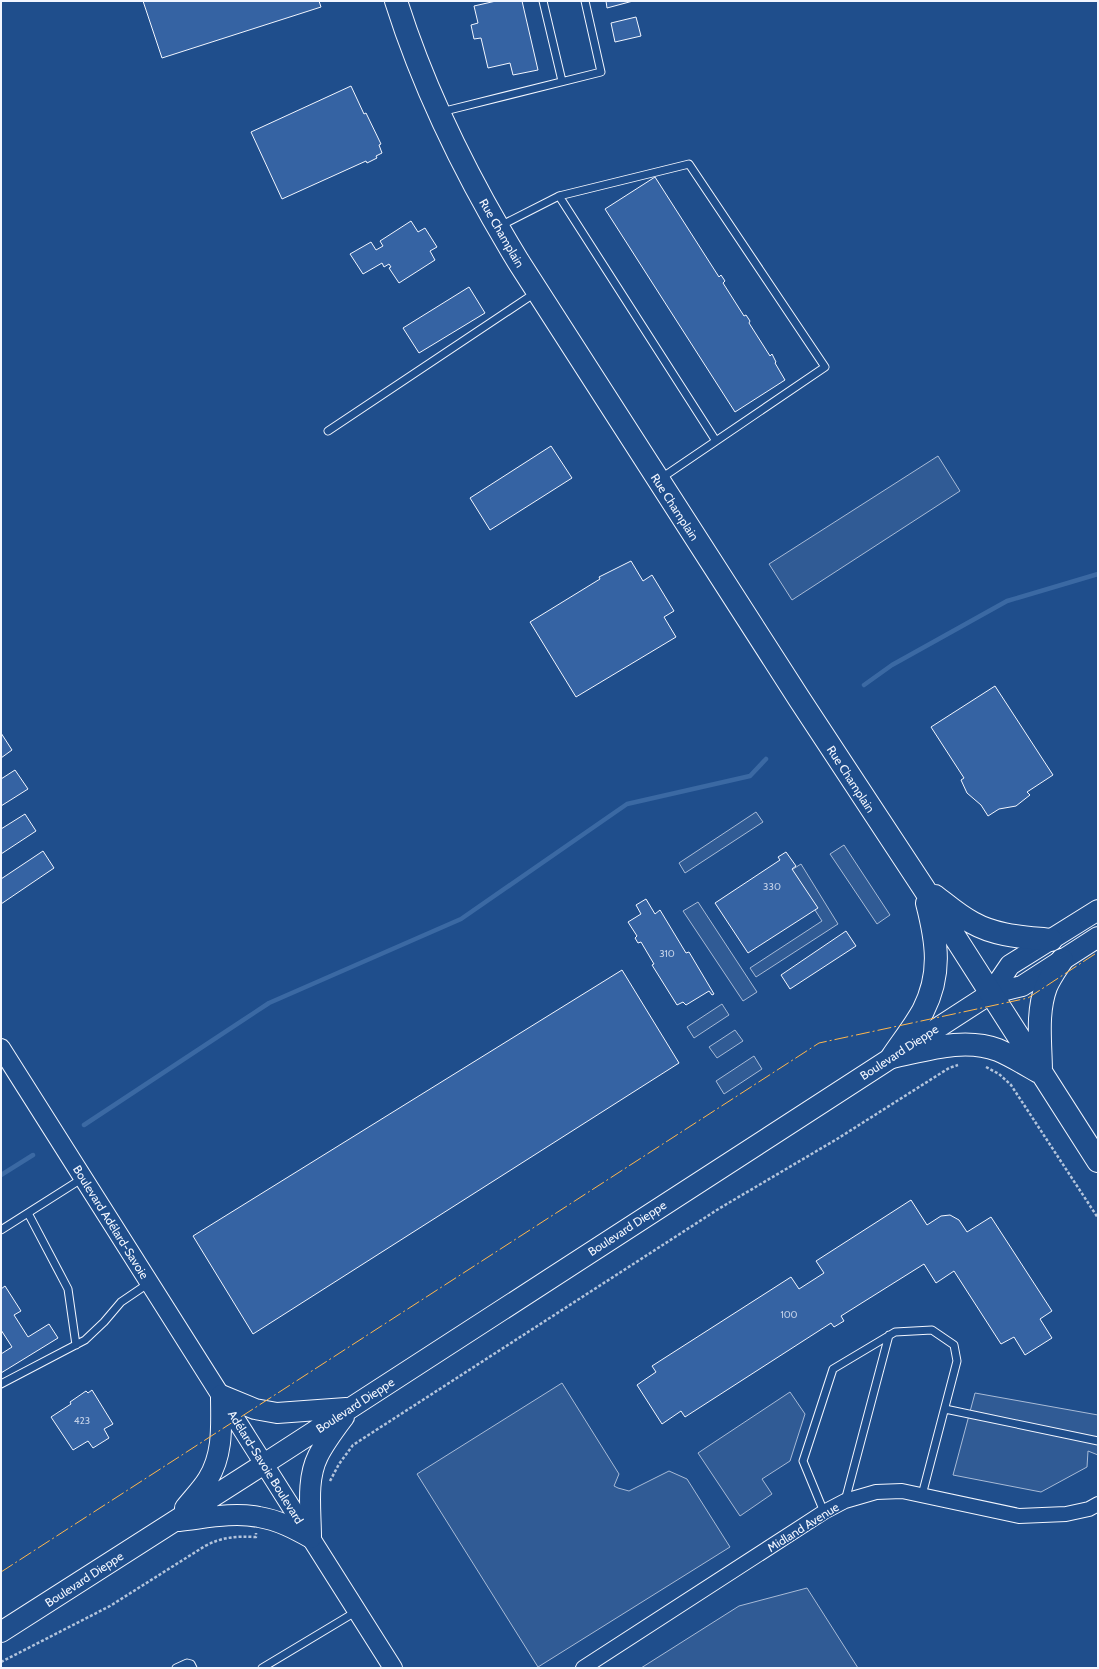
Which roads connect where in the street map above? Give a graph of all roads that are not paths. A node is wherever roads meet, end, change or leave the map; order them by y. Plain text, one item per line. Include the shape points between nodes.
1 (396, 1) edge
2 (543, 1) edge
3 (585, 1) edge
4 (562, 81) junction
5 (439, 113) junction
6 (559, 196) junction
7 (497, 227) junction
8 (537, 291) junction
9 (328, 431) dead end
10 (716, 442) junction
11 (658, 480) junction
12 (923, 887) junction
13 (1098, 910) edge
14 (1098, 937) edge
15 (1051, 940) junction
16 (1062, 960) junction
17 (991, 993) junction
18 (1, 1048) edge
19 (892, 1057) junction
20 (1042, 1073) junction
21 (1098, 1161) edge
22 (83, 1178) junction
23 (28, 1213) junction
24 (1, 1230) edge
25 (149, 1283) junction
26 (889, 1335) junction
27 (76, 1345) junction
28 (1, 1384) edge
29 (221, 1396) junction
30 (350, 1408) junction
31 (945, 1409) junction
32 (1098, 1441) edge
33 (264, 1464) junction
34 (922, 1495) junction
35 (845, 1501) junction
36 (1098, 1504) edge
37 (824, 1512) junction
38 (173, 1522) junction
39 (311, 1538) junction
40 (357, 1610) junction
41 (1, 1632) edge
42 (176, 1668) edge
43 (193, 1668) edge
44 (262, 1668) edge
45 (393, 1668) edge
46 (583, 1668) edge

1 - 5 main road, Rue Champlain
2 - 4 lane
3 - 4 lane via 601,72
4 - 5 lane
5 - 7 main road, Rue Champlain
6 - 7 lane
6 - 10 lane
6 - 10 lane via 689,164 825,367
7 - 8 main road, Rue Champlain
8 - 9 lane
8 - 11 main road, Rue Champlain
10 - 11 lane
11 - 12 main road, Rue Champlain
12 - 15 main road via 961,916 985,928 1012,936
12 - 17 main road, Rue Champlain
12 - 19 main road via 936,941 936,976 922,1013
13 - 15 main road, Boulevard Dieppe
14 - 16 main road, Boulevard Dieppe
15 - 17 main road, Boulevard Dieppe via 1010,965
16 - 17 main road, Boulevard Dieppe via 1022,986
16 - 20 main road via 1048,983 1042,1004
17 - 19 main road, Boulevard Dieppe
17 - 20 main road, Rue Champlain
18 - 22 street, Boulevard Adélard-Savoie
19 - 20 main road via 945,1046 979,1045 998,1050
19 - 30 main road, Boulevard Dieppe
20 - 21 main road
22 - 23 lane
22 - 25 street, Boulevard Adélard-Savoie
23 - 24 lane
23 - 27 lane via 68,1289
25 - 27 lane via 121,1302 104,1322
25 - 29 street, Boulevard Adélard-Savoie
26 - 31 lane via 895,1332 932,1330 954,1345 957,1361
26 - 35 lane
26 - 37 lane via 833,1368 803,1461
27 - 28 lane
29 - 30 main road via 255,1410 278,1413
29 - 33 street, Adélard-Savoie Boulevard
29 - 38 main road via 221,1440 216,1461 207,1481
30 - 33 main road, Boulevard Dieppe
30 - 39 main road via 322,1448 315,1463 311,1481
31 - 32 lane
31 - 34 lane
33 - 38 main road, Boulevard Dieppe
33 - 39 street, Adélard-Savoie Boulevard
34 - 35 street, Midland Avenue via 902,1490 876,1492
34 - 36 street, Midland Avenue via 1019,1516 1066,1514 1089,1509
35 - 37 street, Midland Avenue
37 - 46 street, Midland Avenue
38 - 39 main road via 225,1516 260,1517 289,1526
38 - 41 main road, Boulevard Dieppe
39 - 40 street
40 - 44 lane
40 - 45 street
42 - 43 lane via 186,1663 191,1664

